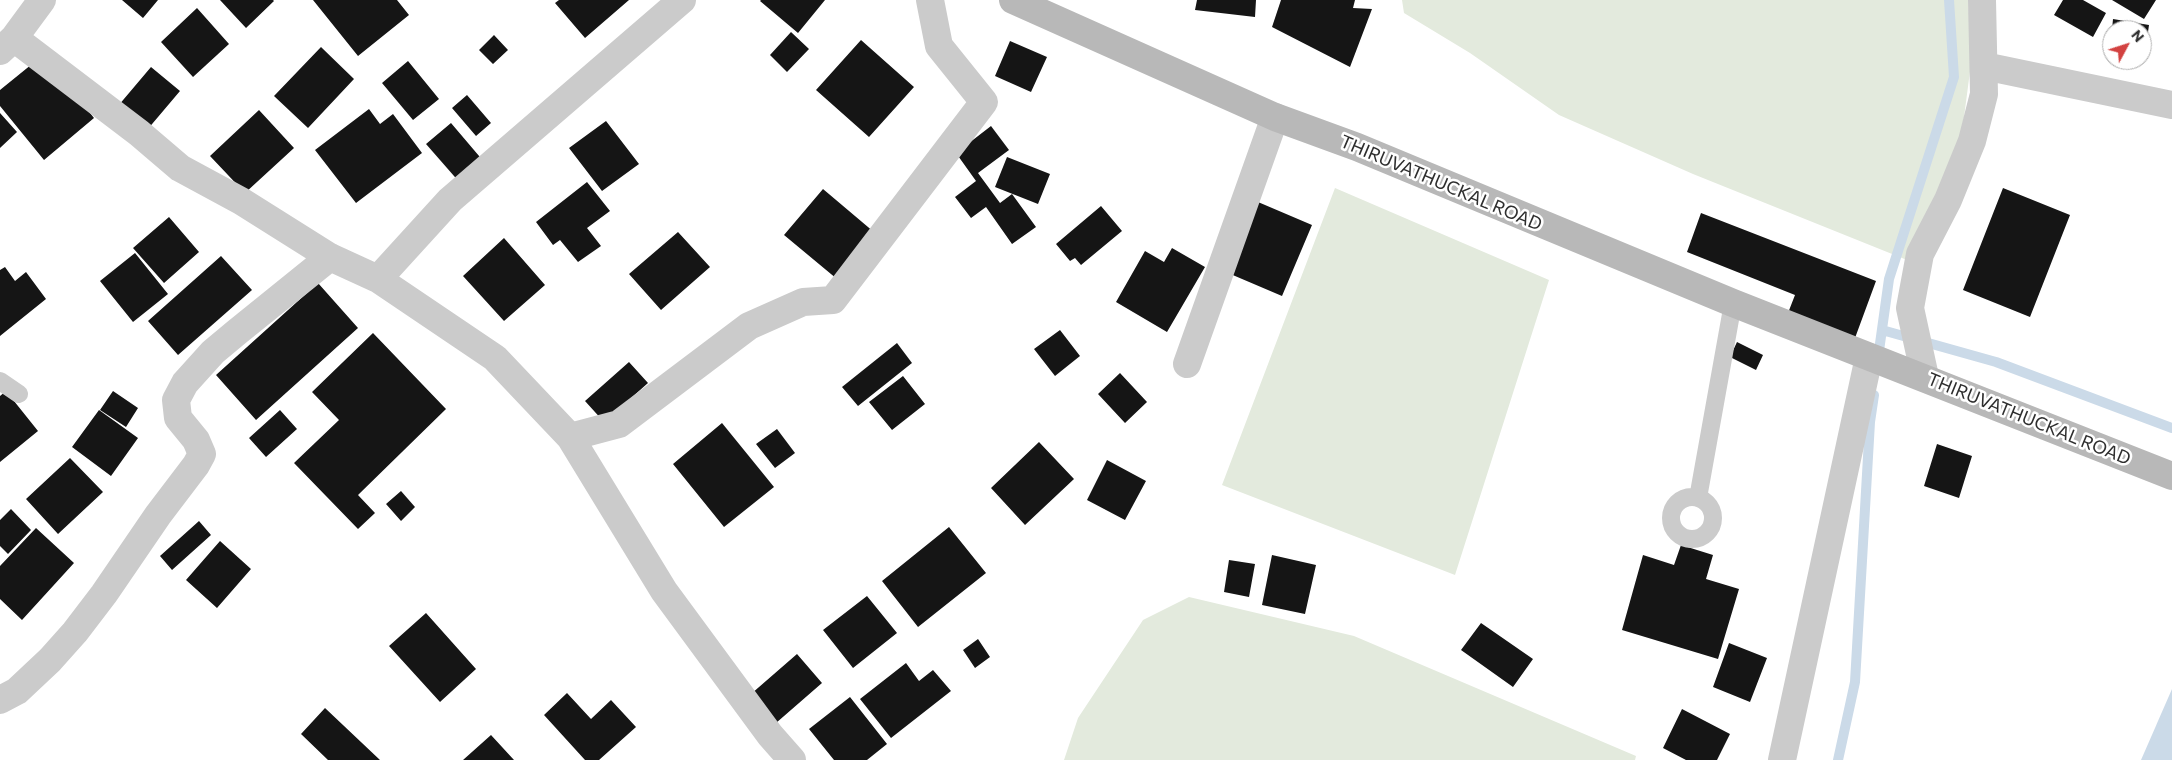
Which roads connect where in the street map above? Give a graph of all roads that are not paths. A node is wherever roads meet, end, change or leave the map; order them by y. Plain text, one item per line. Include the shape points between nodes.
1 (42, 0) edge
2 (682, 0) edge
3 (930, 0) edge
4 (1013, 0) edge
5 (1982, 0) edge
6 (7, 44) edge
7 (1984, 66) junction
8 (2172, 105) edge
9 (1275, 117) junction
10 (330, 257) junction
11 (378, 279) junction
12 (1732, 303) junction
13 (1876, 359) junction
14 (1187, 364) dead end
15 (1925, 378) junction
16 (0, 381) edge
17 (19, 394) dead end
18 (570, 437) junction
19 (2172, 476) edge
20 (1698, 498) dead end
21 (0, 700) edge
22 (792, 760) edge
23 (1782, 760) edge

1 - 6 street
2 - 11 street via 450,200
3 - 18 street via 938,46 984,102 833,300 803,302 749,326 619,424
4 - 9 main road, THIRUVATHUCKAL ROAD
5 - 7 street
6 - 10 street via 139,133 180,168 241,201
7 - 8 street
7 - 15 street via 1984,94 1972,141 1948,200 1920,254 1910,308
9 - 12 main road, THIRUVATHUCKAL ROAD
9 - 14 street
10 - 11 street
10 - 21 street via 225,342 185,383 176,400 178,418 196,440 202,454 196,465 76,632 17,691
11 - 18 street via 495,358
12 - 13 main road, THIRUVATHUCKAL ROAD
12 - 20 lane
13 - 15 main road, THIRUVATHUCKAL ROAD
13 - 23 street
15 - 19 main road, THIRUVATHUCKAL ROAD
16 - 17 lane
18 - 22 street via 664,592 770,736

